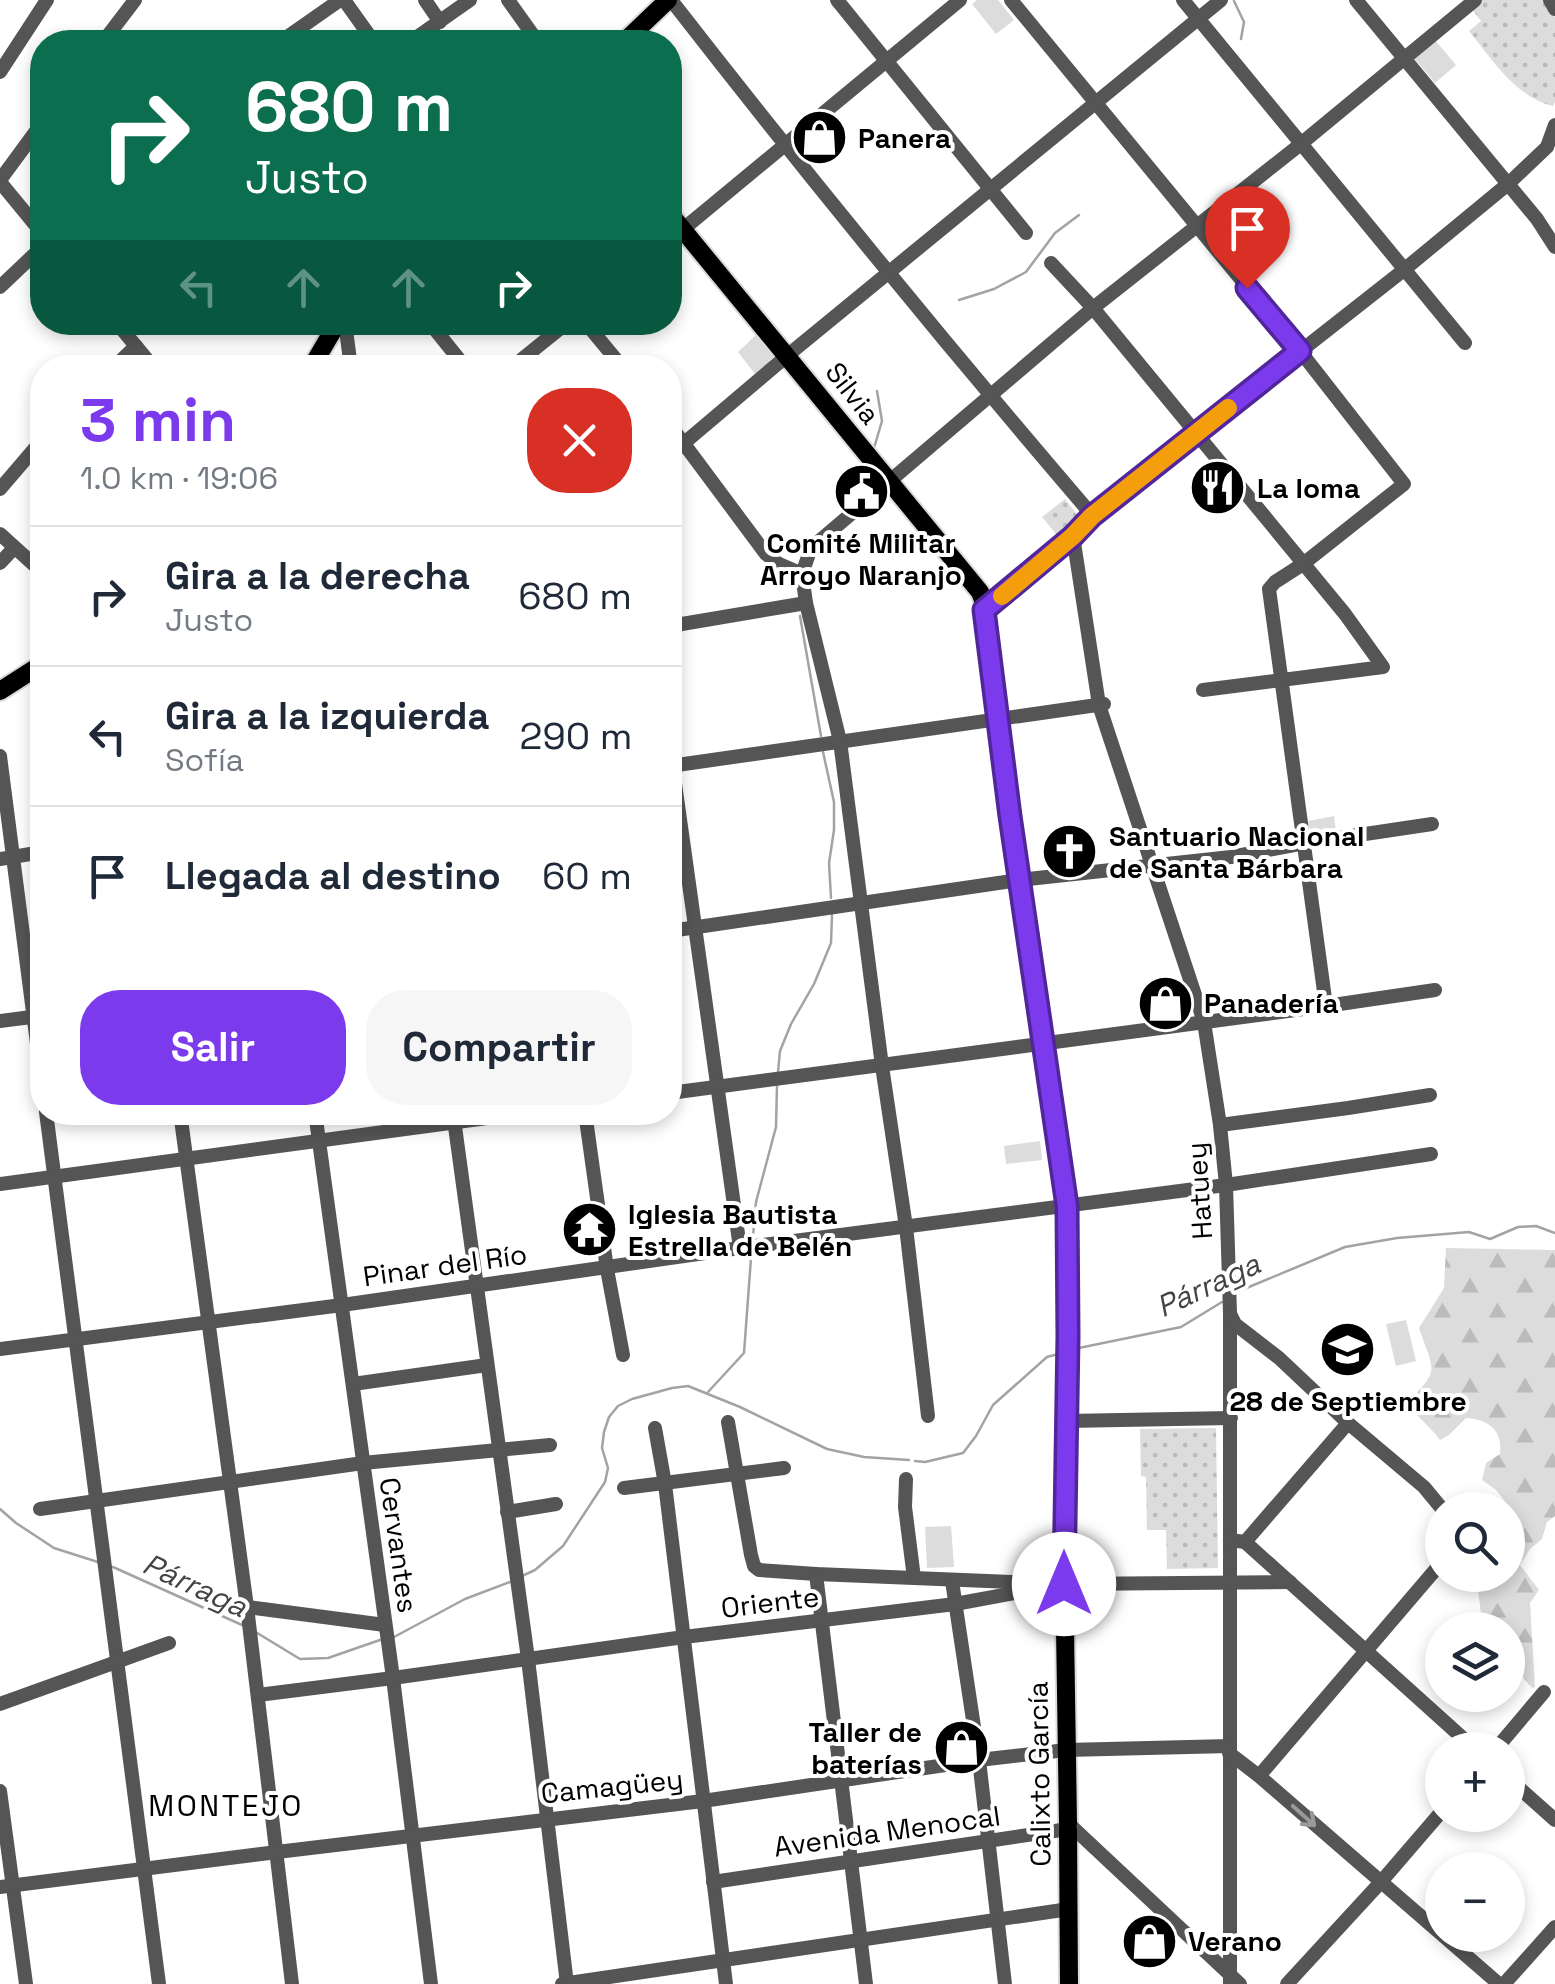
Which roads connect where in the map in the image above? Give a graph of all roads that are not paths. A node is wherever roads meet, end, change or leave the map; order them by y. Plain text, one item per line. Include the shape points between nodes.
1 (47, 0) edge
2 (135, 0) edge
3 (342, 0) edge
4 (424, 0) edge
5 (470, 0) edge
6 (508, 0) edge
7 (670, 0) edge
8 (837, 0) edge
9 (960, 0) edge
10 (1011, 0) edge
11 (1183, 0) edge
12 (1222, 0) edge
13 (1356, 0) edge
14 (1475, 0) edge
15 (1550, 0) edge
16 (1555, 9) edge
17 (1199, 20) junction
18 (440, 22) junction
19 (112, 30) edge
20 (298, 30) edge
21 (365, 30) edge
22 (428, 30) edge
23 (529, 30) edge
24 (637, 30) edge
25 (1403, 58) junction
26 (886, 60) junction
27 (0, 72) edge
28 (1096, 104) junction
29 (1555, 125) edge
30 (30, 140) edge
31 (1302, 143) junction
32 (784, 145) junction
33 (0, 181) edge
34 (1508, 184) junction
35 (991, 190) junction
36 (30, 219) edge
37 (1196, 227) junction
38 (682, 230) edge
39 (1026, 233) dead end
40 (682, 241) edge
41 (1555, 247) edge
42 (30, 258) edge
43 (1051, 263) dead end
44 (1404, 270) junction
45 (890, 272) junction
46 (0, 287) edge
47 (1093, 308) junction
48 (128, 335) edge
49 (439, 335) edge
50 (552, 335) edge
51 (596, 335) edge
52 (1465, 343) dead end
53 (136, 346) junction
54 (1300, 351) junction
55 (127, 355) edge
56 (143, 355) edge
57 (456, 355) edge
58 (527, 355) edge
59 (613, 355) edge
60 (788, 355) junction
61 (990, 396) junction
62 (1195, 433) junction
63 (682, 439) edge
64 (685, 443) junction
65 (682, 445) edge
66 (30, 454) edge
67 (889, 483) junction
68 (0, 489) edge
69 (1092, 516) junction
70 (0, 534) edge
71 (1073, 536) junction
72 (14, 548) junction
73 (30, 562) edge
74 (0, 564) edge
75 (1304, 564) junction
76 (802, 574) junction
77 (806, 603) junction
78 (984, 610) junction
79 (682, 624) edge
80 (30, 672) edge
81 (1282, 680) junction
82 (1203, 690) dead end
83 (0, 691) edge
84 (1101, 704) junction
85 (998, 720) junction
86 (840, 742) junction
87 (0, 756) edge
88 (682, 764) edge
89 (1432, 824) dead end
90 (682, 837) edge
91 (1305, 843) junction
92 (7, 858) edge
93 (1153, 864) junction
94 (1020, 880) junction
95 (862, 903) junction
96 (696, 927) junction
97 (682, 929) edge
98 (30, 975) edge
99 (1435, 990) dead end
100 (1326, 1006) junction
101 (30, 1017) edge
102 (0, 1021) edge
103 (1204, 1022) junction
104 (1044, 1043) junction
105 (882, 1066) junction
106 (717, 1087) junction
107 (682, 1091) edge
108 (1430, 1095) dead end
109 (48, 1125) edge
110 (182, 1125) edge
111 (316, 1125) edge
112 (411, 1125) edge
113 (455, 1125) edge
114 (587, 1125) edge
115 (1220, 1125) junction
116 (318, 1140) junction
117 (1431, 1154) dead end
118 (186, 1160) junction
119 (55, 1177) junction
120 (0, 1184) edge
121 (1226, 1185) junction
122 (1067, 1206) junction
123 (906, 1227) junction
124 (740, 1248) junction
125 (607, 1269) junction
126 (478, 1285) junction
127 (342, 1305) junction
128 (1230, 1313) junction
129 (209, 1322) junction
130 (76, 1339) junction
131 (0, 1349) edge
132 (623, 1355) dead end
133 (487, 1365) junction
134 (353, 1384) junction
135 (928, 1416) dead end
136 (1230, 1418) junction
137 (1066, 1421) junction
138 (728, 1422) dead end
139 (1348, 1422) junction
140 (655, 1428) dead end
141 (550, 1445) dead end
142 (498, 1449) junction
143 (363, 1464) junction
144 (784, 1468) dead end
145 (739, 1474) junction
146 (906, 1479) dead end
147 (231, 1480) junction
148 (664, 1484) junction
149 (624, 1488) dead end
150 (1428, 1492) edge
151 (97, 1500) junction
152 (556, 1504) dead end
153 (40, 1509) dead end
154 (508, 1512) junction
155 (1237, 1541) junction
156 (816, 1574) junction
157 (914, 1578) junction
158 (952, 1580) junction
159 (1290, 1582) junction
160 (1425, 1582) edge
161 (1229, 1583) junction
162 (1064, 1584) junction
163 (955, 1604) junction
164 (248, 1612) junction
165 (821, 1620) junction
166 (386, 1634) junction
167 (684, 1637) junction
168 (170, 1642) dead end
169 (1366, 1651) junction
170 (528, 1659) junction
171 (117, 1662) junction
172 (393, 1678) junction
173 (1544, 1692) dead end
174 (258, 1695) junction
175 (0, 1704) edge
176 (1456, 1732) edge
177 (1510, 1732) edge
178 (1066, 1750) junction
179 (1230, 1750) junction
180 (979, 1760) junction
181 (1259, 1776) junction
182 (842, 1780) junction
183 (0, 1791) edge
184 (1525, 1793) edge
185 (703, 1801) junction
186 (547, 1818) junction
187 (1555, 1820) edge
188 (1068, 1826) junction
189 (1425, 1831) edge
190 (412, 1837) junction
191 (988, 1841) junction
192 (277, 1852) junction
193 (852, 1862) junction
194 (144, 1869) junction
195 (713, 1882) junction
196 (1380, 1884) junction
197 (6, 1887) edge
198 (1069, 1909) junction
199 (997, 1919) junction
200 (1555, 1926) edge
201 (860, 1938) junction
202 (723, 1962) junction
203 (1234, 1981) edge
204 (26, 1984) edge
205 (159, 1984) edge
206 (292, 1984) edge
207 (431, 1984) edge
208 (565, 1984) edge
209 (726, 1984) edge
210 (866, 1984) edge
211 (1005, 1984) edge
212 (1069, 1984) edge
213 (1287, 1984) edge
214 (1501, 1984) edge

1 - 27 street
2 - 19 street
3 - 20 street
3 - 21 street
4 - 18 street
5 - 18 street
6 - 23 street
7 - 24 main road
7 - 32 street
8 - 26 street
9 - 26 street
10 - 28 street
11 - 17 street
12 - 17 street
13 - 25 street
14 - 25 street
15 - 16 street
17 - 28 street
17 - 31 street
18 - 22 street
25 - 31 street
25 - 34 street
26 - 32 street
26 - 35 street
28 - 35 street
28 - 37 street
29 - 34 street via 1548,147
30 - 33 street
31 - 37 street
31 - 44 street
32 - 38 street
32 - 45 street
33 - 36 street
34 - 41 street
34 - 44 street
35 - 39 street
35 - 45 street
37 - 47 street
37 - 54 street
40 - 60 main road, Silvia
42 - 46 street
43 - 47 street
44 - 52 street
44 - 54 street
45 - 60 street
45 - 61 street
47 - 61 street
47 - 62 street
48 - 53 street
49 - 57 street
50 - 58 street
51 - 59 street
53 - 55 street
53 - 56 street
54 - 62 street
54 - 75 street via 1404,484
60 - 64 street
60 - 67 main road, Silvia
61 - 67 street
61 - 69 street
62 - 69 street
62 - 75 street
63 - 64 street
64 - 65 street
64 - 76 street via 766,554
66 - 68 street
67 - 76 street via 810,548
67 - 78 main road, Silvia via 980,592
69 - 71 street
70 - 72 street
71 - 78 street
71 - 84 street, Hatuey
72 - 73 street
72 - 74 street
75 - 81 street via 1270,590
75 - 81 street via 1384,667
76 - 77 street
77 - 79 street
77 - 86 street
78 - 85 main road, Calixto García
80 - 83 main road
81 - 82 street
81 - 91 street
84 - 85 street
84 - 93 street, Hatuey
85 - 86 street
85 - 94 main road, Calixto García
86 - 88 street
86 - 95 street
87 - 92 street
89 - 91 street
90 - 96 street
91 - 93 street
91 - 100 street
92 - 98 street
93 - 94 street
93 - 103 street, Hatuey
94 - 95 street
94 - 104 main road, Calixto García
95 - 96 street
95 - 105 street
96 - 97 street
96 - 106 street
99 - 100 street
100 - 103 street
101 - 102 street
103 - 104 street
103 - 115 street, Hatuey
104 - 105 street
104 - 122 main road, Calixto García
105 - 106 street
105 - 123 street
106 - 107 street
106 - 124 street
108 - 115 street
109 - 119 street
110 - 118 street
111 - 116 street, Cervantes
112 - 116 street
113 - 126 street
114 - 125 street
115 - 121 street, Hatuey
116 - 118 street
116 - 127 street, Cervantes
117 - 121 street, Pinar del Río
118 - 119 street
118 - 129 street
119 - 120 street
119 - 130 street
121 - 122 street, Pinar del Río
121 - 128 street, Hatuey
122 - 123 street, Pinar del Río
122 - 137 main road, Calixto García
123 - 124 street, Pinar del Río
123 - 135 street
124 - 125 street, Pinar del Río
125 - 126 street, Pinar del Río
125 - 132 street
126 - 127 street, Pinar del Río
126 - 133 street
127 - 129 street, Pinar del Río
127 - 134 street, Cervantes
128 - 136 street, Hatuey
128 - 139 street
129 - 130 street, Pinar del Río
129 - 147 street
130 - 131 street, Pinar del Río
130 - 151 street
133 - 134 street
133 - 142 street
134 - 143 street, Cervantes
136 - 137 street
136 - 155 street, Hatuey
137 - 162 main road, Calixto García
138 - 145 street
139 - 150 street
139 - 155 street
140 - 148 street
141 - 142 street
142 - 143 street
142 - 154 street
143 - 147 street
143 - 166 street, Cervantes
144 - 145 street
145 - 148 street
145 - 156 street via 754,1566
146 - 157 street
147 - 151 street
147 - 164 street
148 - 149 street
148 - 167 street
151 - 153 street
151 - 171 street
152 - 154 street
154 - 170 street
155 - 159 street
155 - 161 street, Hatuey
156 - 157 street
156 - 165 street
157 - 158 street
158 - 162 street
158 - 163 street
159 - 161 street, Oriente
159 - 169 street
160 - 169 street
161 - 162 street, Oriente
161 - 179 street, Hatuey
162 - 163 street, Oriente
162 - 178 main road, Calixto García
163 - 165 street, Oriente
163 - 180 street
164 - 166 street
164 - 174 street
165 - 167 street, Oriente
165 - 182 street
166 - 172 street, Cervantes
167 - 170 street, Oriente
167 - 185 street
168 - 171 street
169 - 176 street
169 - 181 street
170 - 172 street, Oriente
170 - 186 street
171 - 175 street
171 - 194 street
172 - 174 street, Oriente
172 - 190 street, Cervantes
173 - 177 street
174 - 192 street
178 - 179 street, Camagüey
178 - 180 street, Camagüey
178 - 188 main road, Calixto García
179 - 181 street
179 - 203 street, Hatuey
180 - 182 street, Camagüey
180 - 191 street
181 -> 196 street
182 - 185 street, Camagüey
182 - 193 street
183 - 197 street
184 - 187 street
185 - 186 street, Camagüey
185 - 195 street
186 - 190 street, Camagüey
186 - 208 street
188 - 191 street, Avenida Menocal
188 - 198 main road, Calixto García
188 - 203 street
189 - 196 street
190 - 192 street, Camagüey
190 - 207 street, Cervantes
191 - 193 street, Avenida Menocal
191 - 199 street
192 - 194 street, Camagüey
192 - 206 street
193 - 195 street, Avenida Menocal
193 - 201 street
194 - 197 street, Camagüey
194 - 205 street
195 - 202 street
196 - 213 street
196 - 214 street
197 - 204 street
198 - 199 street
198 - 212 main road, Calixto García
199 - 201 street
199 - 211 street
200 - 214 street
201 - 202 street
201 - 210 street
202 - 208 street
202 - 209 street

